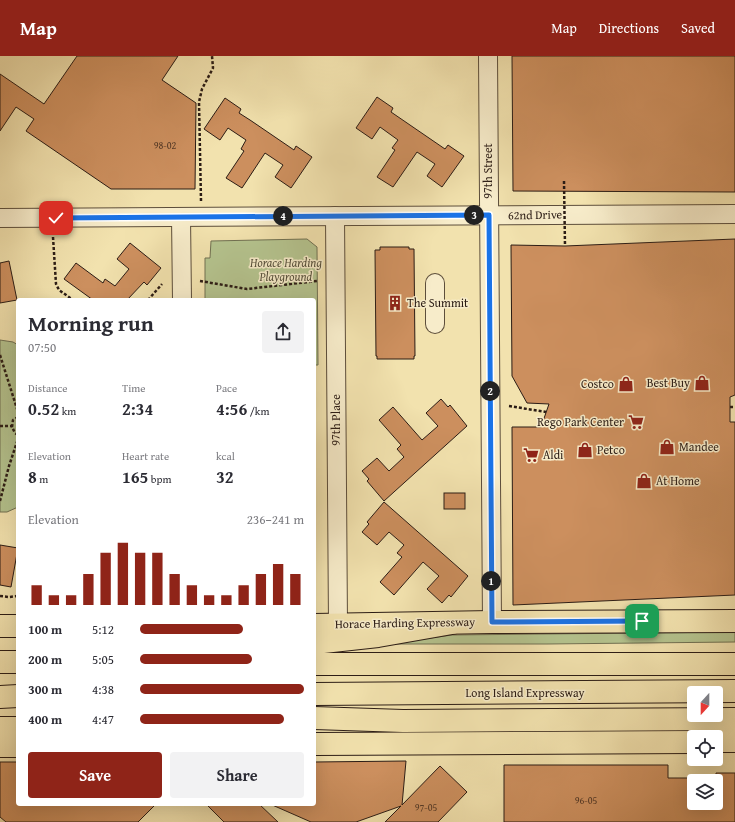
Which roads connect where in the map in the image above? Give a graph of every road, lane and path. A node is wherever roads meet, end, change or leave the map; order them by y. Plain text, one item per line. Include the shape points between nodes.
1 (212, 56) edge
2 (488, 56) edge
3 (564, 181) dead end
4 (201, 201) dead end
5 (735, 214) edge
6 (489, 215) junction
7 (335, 216) junction
8 (181, 217) junction
9 (0, 218) edge
10 (53, 237) dead end
11 (565, 246) dead end
12 (200, 281) dead end
13 (317, 281) dead end
14 (435, 283) dead end
15 (162, 284) dead end
16 (69, 298) edge
17 (150, 298) edge
18 (182, 298) edge
19 (435, 324) dead end
20 (0, 355) edge
21 (16, 406) edge
22 (509, 406) dead end
23 (730, 407) dead end
24 (735, 407) edge
25 (546, 412) dead end
26 (16, 418) edge
27 (0, 426) edge
28 (12, 426) junction
29 (16, 434) edge
30 (16, 445) edge
31 (0, 501) edge
32 (0, 596) edge
33 (16, 597) edge
34 (735, 621) edge
35 (492, 622) junction
36 (452, 623) junction
37 (316, 624) edge
38 (338, 624) junction
39 (0, 626) edge
40 (16, 626) edge
41 (316, 643) edge
42 (0, 662) edge
43 (16, 662) edge
44 (316, 664) edge
45 (735, 664) edge
46 (734, 691) edge
47 (316, 694) edge
48 (0, 696) edge
49 (16, 696) edge
50 (0, 711) edge
51 (16, 711) edge
52 (316, 718) edge
53 (735, 719) edge
54 (403, 721) junction
55 (316, 725) edge
56 (0, 728) edge
57 (16, 728) edge
58 (723, 741) edge
59 (687, 742) edge
60 (735, 742) edge
61 (316, 744) edge
62 (0, 746) edge
63 (16, 746) edge

1 - 4 path via 213,68 202,89 199,102
2 - 6 street, 97th Street
3 - 11 path, bridge
5 - 6 street, 62nd Drive
6 - 7 street, 62nd Drive
6 - 35 street, 97th Street
7 - 8 street, 62nd Drive
7 - 38 street, 97th Place
8 - 9 street, 62nd Drive
8 - 18 street
10 - 16 path via 56,284
12 - 13 path via 247,289
14 - 19 street
15 - 17 path
20 - 21 path
22 - 25 path
23 - 24 path
26 - 28 path
27 - 28 path
28 - 29 path
30 - 31 path
32 - 33 path
34 - 35 main road, Horace Harding Expressway
35 - 36 main road, Horace Harding Expressway
36 - 38 main road, Horace Harding Expressway
36 - 41 main road via 378,636
37 - 38 main road, Horace Harding Expressway
39 - 40 main road
42 - 43 main road
44 - 45 main road
46 - 47 main road, Long Island Expressway
48 - 49 main road
50 - 51 main road
52 - 54 main road
53 - 54 main road
54 - 55 main road
56 - 57 main road
58 - 60 main road
59 - 61 main road
62 - 63 main road

